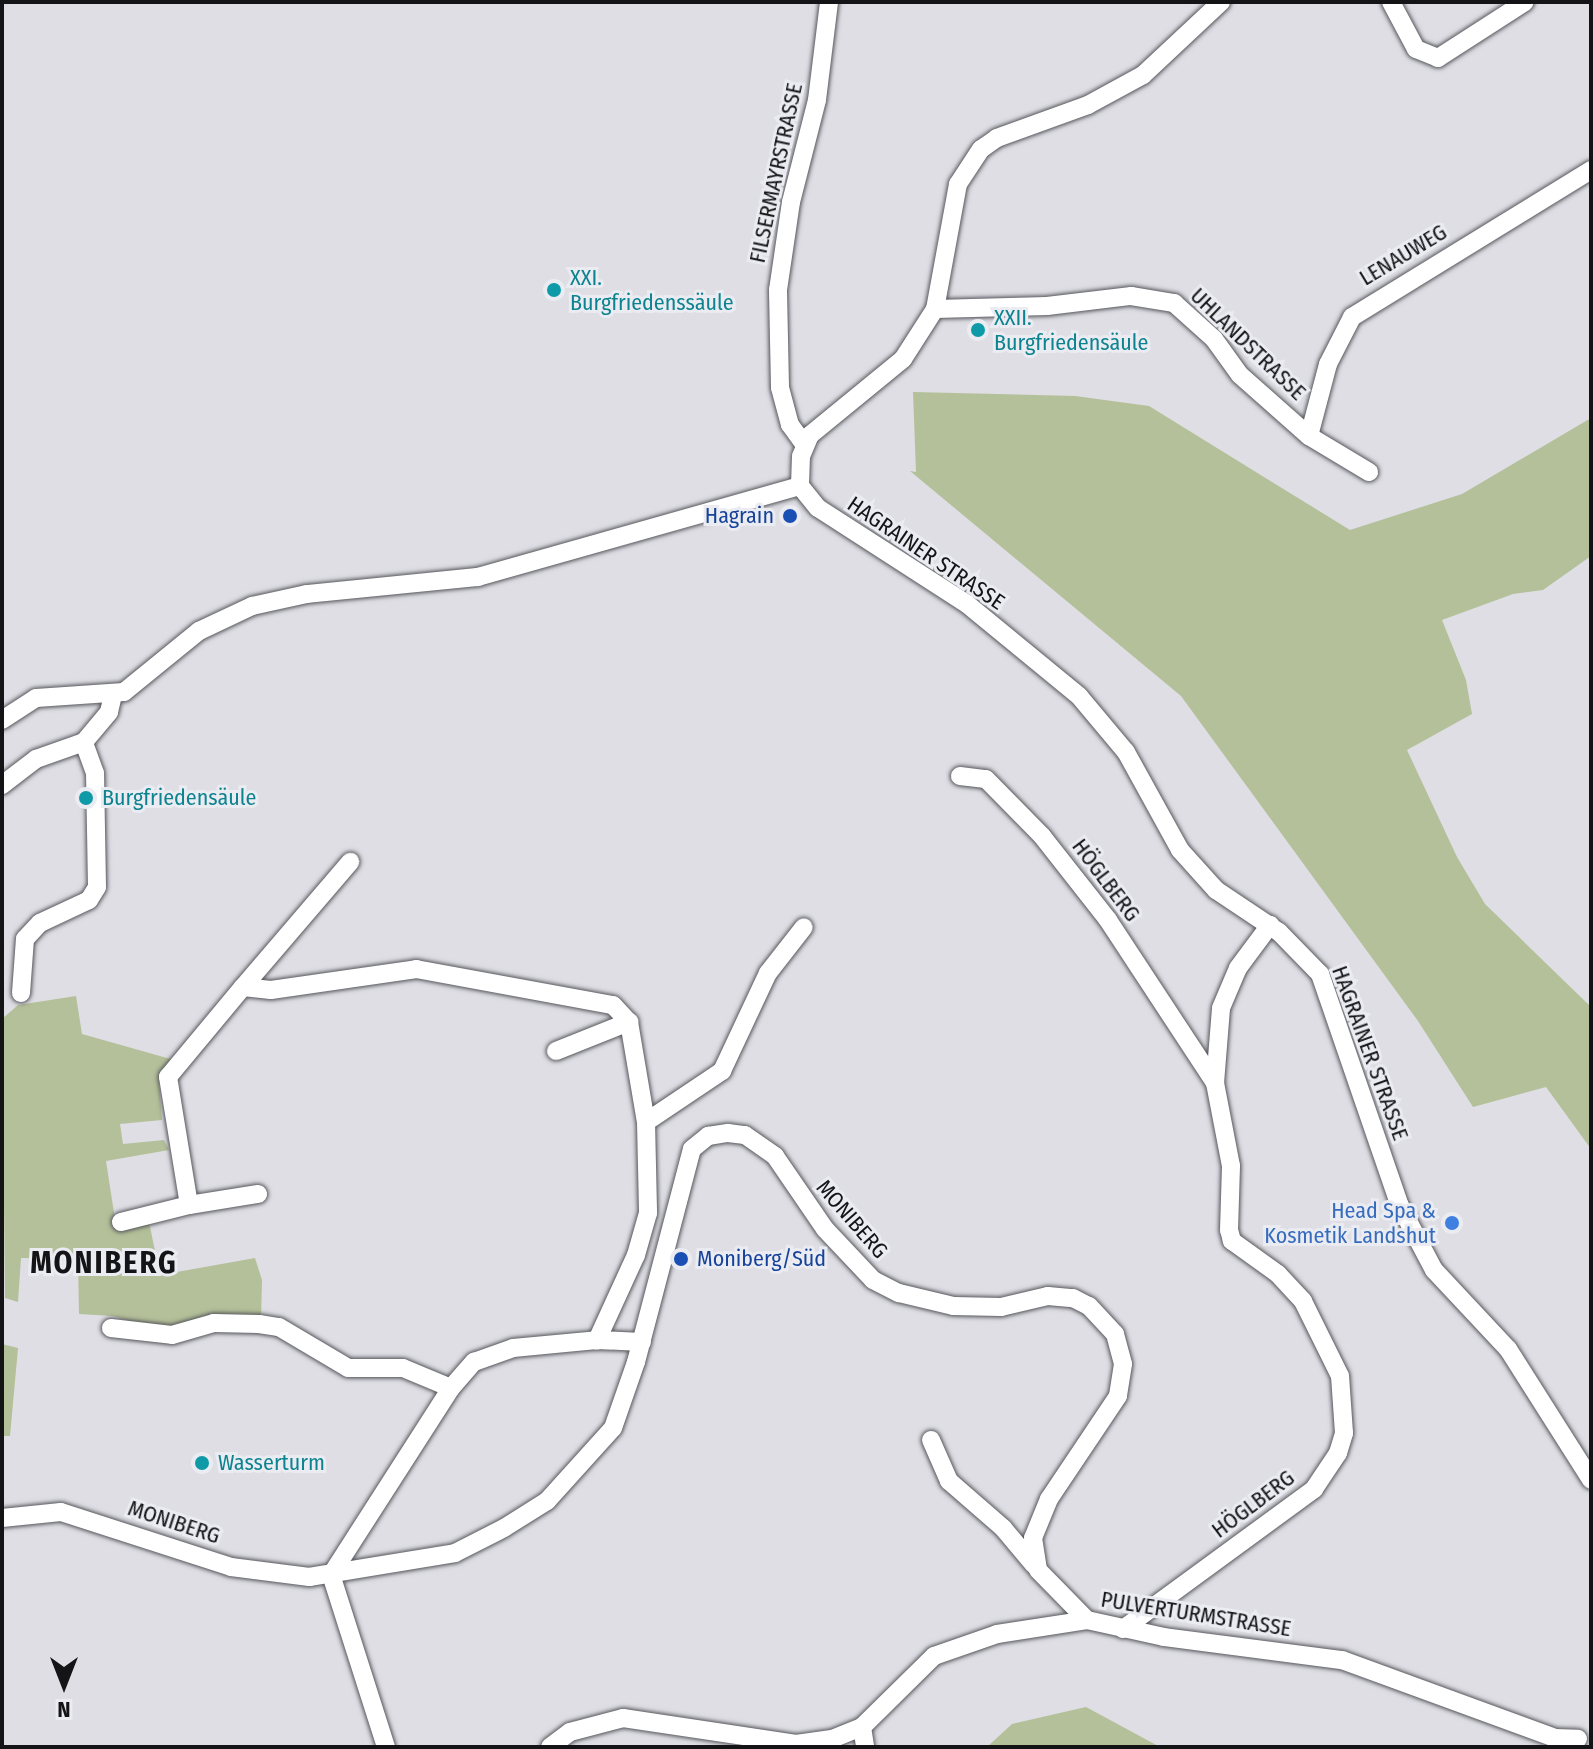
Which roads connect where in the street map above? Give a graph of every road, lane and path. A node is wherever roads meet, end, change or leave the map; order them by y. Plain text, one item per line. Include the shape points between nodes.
1 (829, 2) edge
2 (1221, 2) edge
3 (1391, 2) edge
4 (1525, 2) edge
5 (1591, 170) edge
6 (935, 309) junction
7 (1309, 436) junction
8 (804, 444) junction
9 (1369, 472) dead end
10 (800, 486) junction
11 (113, 695) junction
12 (2, 720) edge
13 (84, 742) junction
14 (960, 776) dead end
15 (2, 785) edge
16 (350, 862) dead end
17 (1270, 925) junction
18 (804, 927) dead end
19 (243, 987) junction
20 (21, 993) dead end
21 (629, 1022) junction
22 (556, 1051) dead end
23 (1215, 1083) junction
24 (646, 1122) junction
25 (258, 1194) dead end
26 (189, 1205) junction
27 (121, 1222) dead end
28 (111, 1328) dead end
29 (597, 1340) junction
30 (642, 1342) junction
31 (451, 1388) junction
32 (931, 1440) dead end
33 (1591, 1480) edge
34 (2, 1518) edge
35 (1038, 1570) junction
36 (331, 1575) junction
37 (1087, 1620) junction
38 (1123, 1629) junction
39 (862, 1727) junction
40 (1583, 1738) edge
41 (386, 1747) edge
42 (550, 1747) edge
43 (865, 1747) edge

1 - 8 street, FILSERMAYRSTRASSE via 817,100 791,202 778,290 783,407
2 - 6 street via 1143,75 1088,105 997,138 981,149 958,184
3 - 4 street via 1416,49 1438,58
5 - 7 street, LENAUWEG via 1352,317 1328,364
6 - 7 street, UHLANDSTRASSE via 1157,297 1186,311 1240,375
6 - 8 street via 903,359 832,413
7 - 9 street, UHLANDSTRASSE
8 - 10 street
10 - 11 street via 478,577 307,594 252,606 199,631 134,686
10 - 17 street, HAGRAINER STRASSE via 818,508 967,604 1079,696 1126,752 1180,850 1216,890
11 - 12 street via 36,698
11 - 13 street via 109,712
13 - 15 street via 36,759
13 - 20 street via 95,773 97,887 89,900 40,923 25,939
14 - 23 street, HÖGLBERG via 986,779 1042,836 1108,920
16 - 19 street
17 - 23 street, HÖGLBERG via 1226,990
17 - 33 street, HAGRAINER STRASSE via 1320,974 1399,1204 1434,1270 1508,1349
18 - 24 street via 768,973 722,1071
19 - 21 street via 271,990 416,969 613,1005
19 - 26 street via 168,1077
21 - 22 street
21 - 24 street
23 - 38 street, HÖGLBERG via 1231,1166 1232,1241 1278,1274 1303,1301 1340,1376 1344,1433 1338,1453 1314,1489
24 - 29 street via 648,1213 636,1255
25 - 26 street
26 - 27 street
28 - 31 street via 172,1335 214,1323 279,1327 348,1368 403,1368
29 - 30 street
29 - 31 street via 513,1348 474,1362
30 - 35 street, MONIBERG via 692,1149 708,1136 728,1133 745,1135 775,1156 825,1229 873,1280 899,1293 953,1306 1001,1307 1048,1296 1089,1306 1115,1334 1123,1364 1118,1396 1049,1499 1033,1538
30 - 36 street, MONIBERG via 613,1428 547,1501 455,1553
31 - 36 street
32 - 35 street via 949,1481 1003,1528
34 - 36 street, MONIBERG via 61,1512 231,1567 275,1576
35 - 37 street via 1060,1599
36 - 41 street
37 - 38 street, PULVERTURMSTRASSE
37 - 39 street, PULVERTURMSTRASSE via 997,1634 934,1656
38 - 40 street, PULVERTURMSTRASSE via 1342,1660 1555,1738
39 - 42 street, PULVERTURMSTRASSE via 832,1739 796,1744 623,1718 570,1732
39 - 43 street

